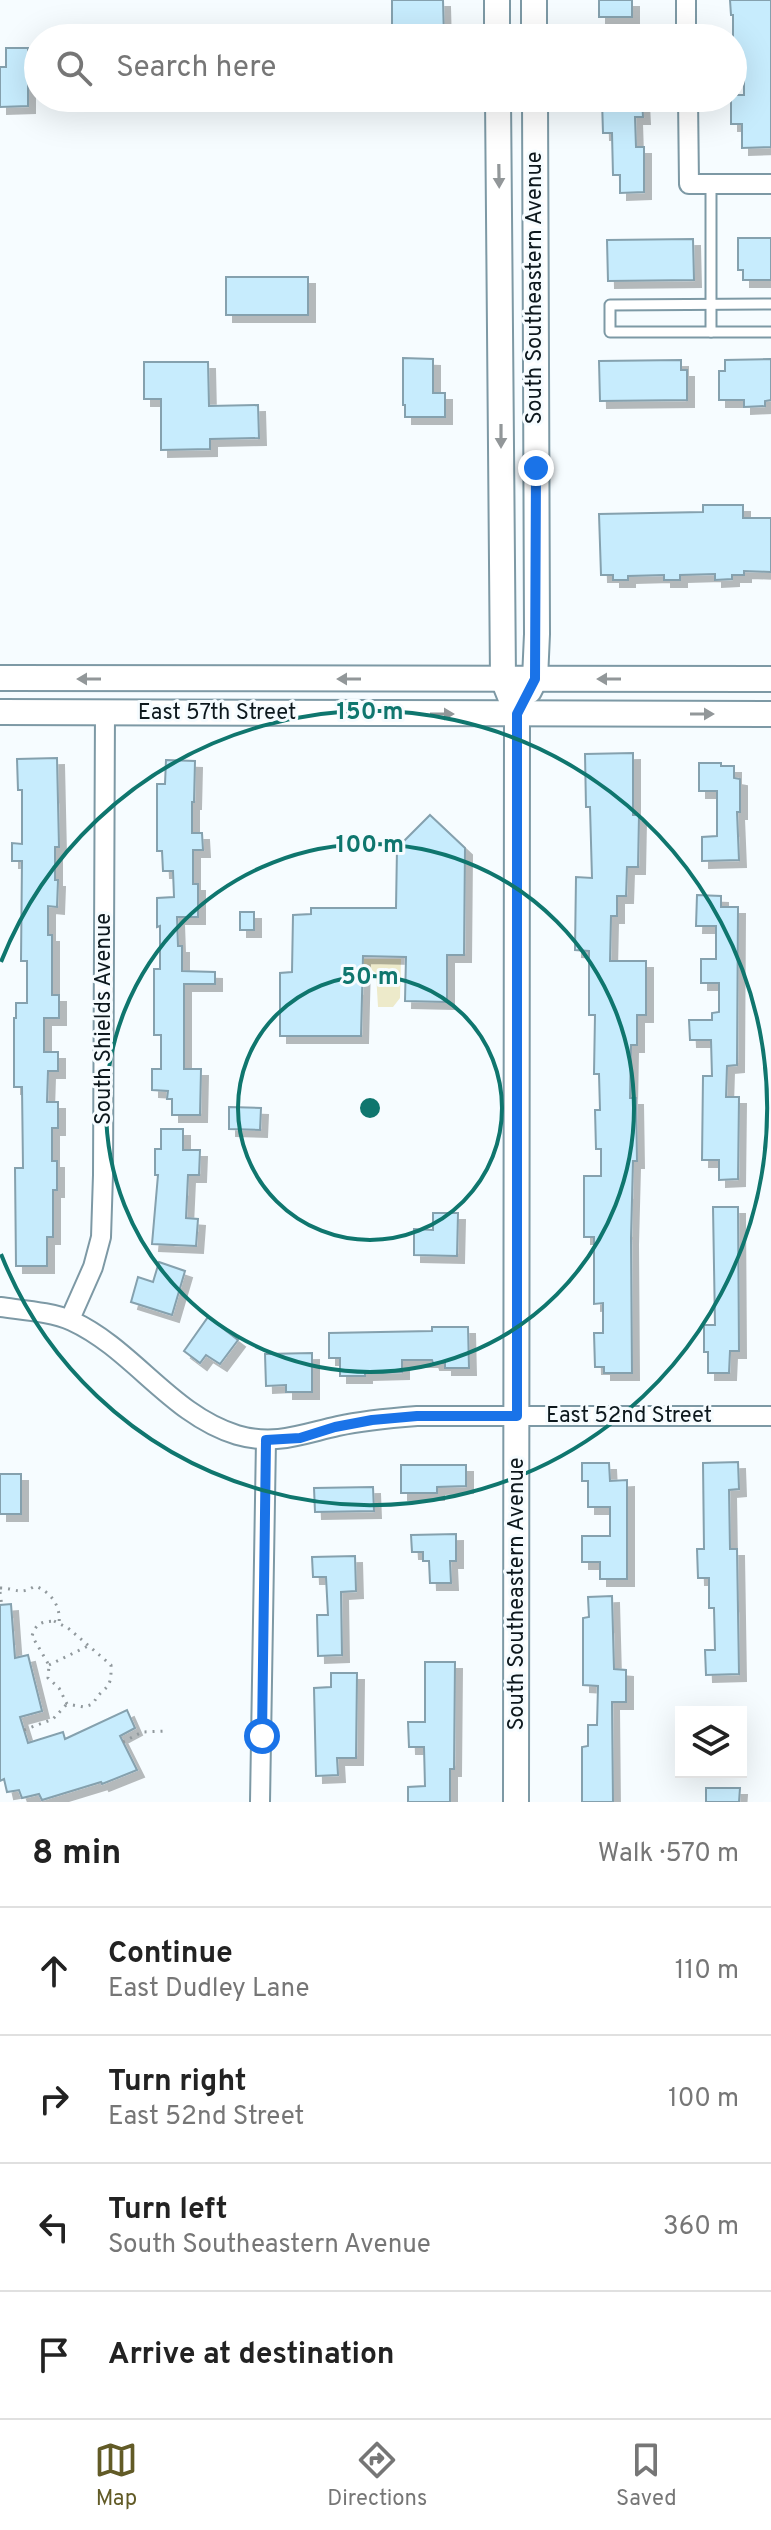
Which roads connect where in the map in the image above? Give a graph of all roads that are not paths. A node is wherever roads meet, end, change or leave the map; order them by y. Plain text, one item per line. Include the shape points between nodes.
1 (497, 0) edge
2 (534, 0) edge
3 (686, 0) edge
4 (497, 24) edge
5 (534, 24) edge
6 (686, 24) edge
7 (498, 112) edge
8 (535, 112) edge
9 (688, 112) edge
10 (711, 184) junction
11 (771, 184) edge
12 (711, 304) junction
13 (771, 304) edge
14 (711, 332) junction
15 (771, 332) edge
16 (0, 678) edge
17 (503, 679) junction
18 (535, 679) junction
19 (771, 679) edge
20 (0, 712) edge
21 (105, 712) junction
22 (517, 714) junction
23 (771, 714) edge
24 (0, 1307) edge
25 (70, 1319) junction
26 (517, 1416) junction
27 (771, 1416) edge
28 (266, 1440) junction
29 (260, 1802) edge
30 (516, 1802) edge

1 - 4 main road
2 - 5 main road
3 - 6 street
7 -> 17 main road, South Southeastern Avenue
8 - 18 main road, South Southeastern Avenue
9 - 10 street via 689,184
10 - 11 street
10 - 12 lane
12 - 13 lane
12 - 14 lane
12 - 14 lane via 610,305 610,332
14 - 15 lane
17 -> 16 main road, East 57th Street
17 - 18 main road, East 57th Street
17 - 22 main road, South Southeastern Avenue
19 -> 18 main road, East 57th Street
18 - 22 main road, South Southeastern Avenue
20 - 21 main road, East 57th Street
21 -> 22 main road, East 57th Street
21 - 25 street, South Shields Avenue via 101,1237
22 -> 23 main road, East 57th Street
22 - 26 main road, South Southeastern Avenue
24 - 25 street, East 52nd Street
25 - 28 street, East 52nd Street via 198,1418 237,1435
26 - 27 street, East 52nd Street
26 - 28 street, East 52nd Street via 372,1420 300,1438
26 - 30 main road, South Southeastern Avenue
28 - 29 street

